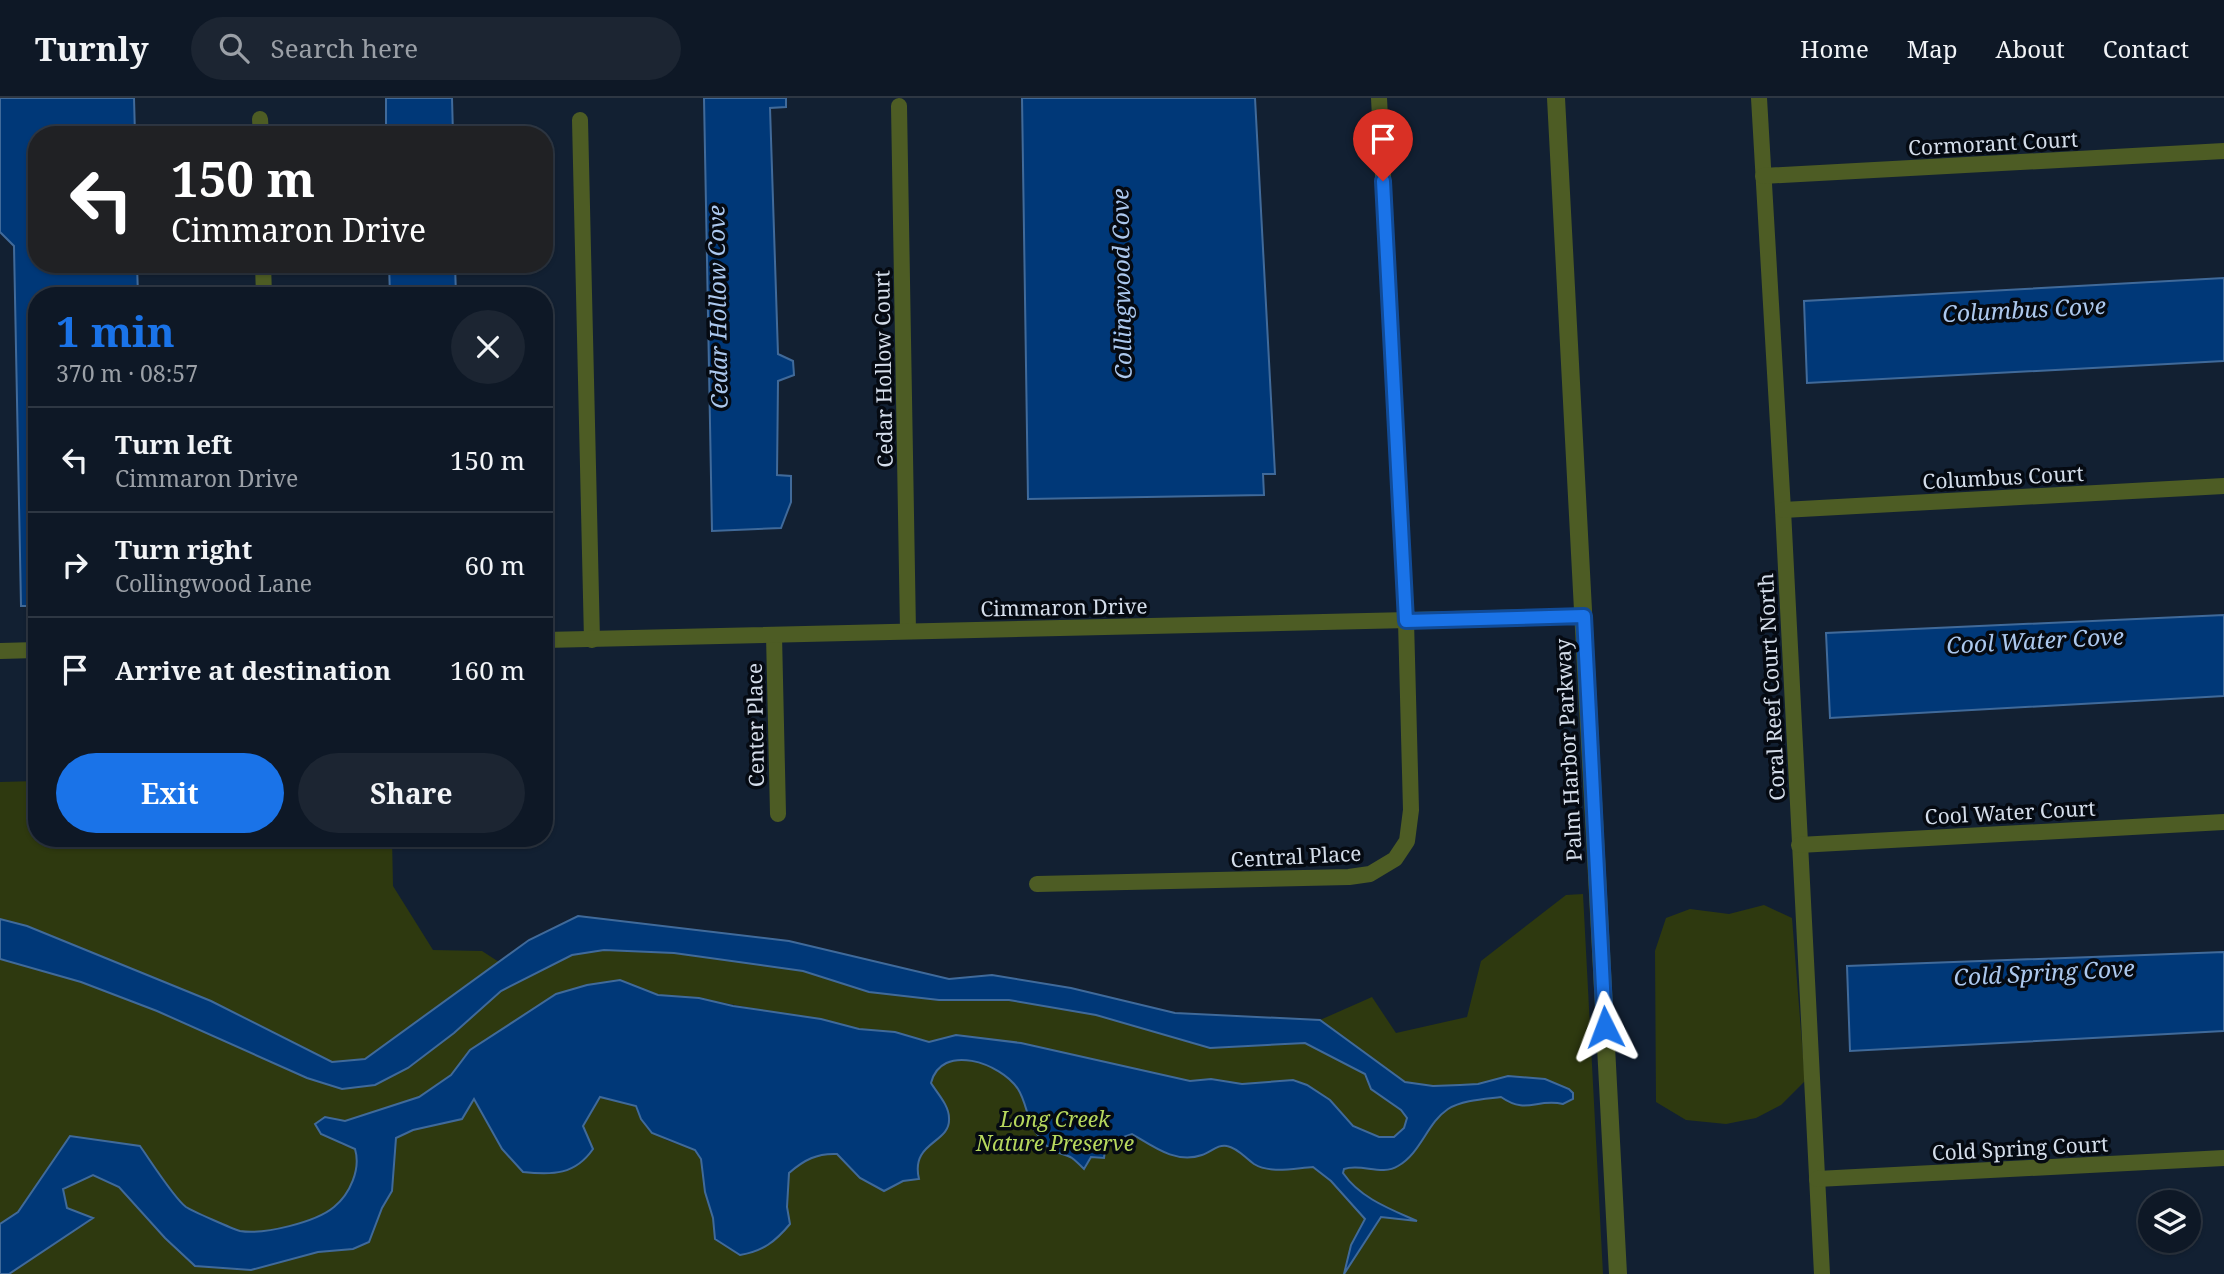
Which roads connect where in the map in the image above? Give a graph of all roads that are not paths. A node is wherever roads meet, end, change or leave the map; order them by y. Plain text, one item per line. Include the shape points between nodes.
1 (1379, 98) edge
2 (1556, 98) edge
3 (1759, 98) edge
4 (899, 106) dead end
5 (580, 120) dead end
6 (2224, 151) edge
7 (1763, 176) junction
8 (2224, 486) edge
9 (1783, 510) junction
10 (1584, 616) junction
11 (1406, 621) junction
12 (908, 631) junction
13 (774, 635) junction
14 (553, 640) edge
15 (592, 640) junction
16 (0, 650) edge
17 (28, 650) edge
18 (778, 814) dead end
19 (2224, 822) edge
20 (1799, 845) junction
21 (1037, 884) dead end
22 (2224, 1158) edge
23 (1817, 1179) junction
24 (1618, 1274) edge
25 (1822, 1274) edge

1 - 11 street, Central Place
2 - 10 street, Palm Harbor Parkway
3 - 7 street, Coral Reef Court North
4 - 12 street, Cedar Hollow Court
5 - 15 street
6 - 7 street, Cormorant Court
7 - 9 street, Coral Reef Court North
8 - 9 street, Columbus Court
9 - 20 street, Coral Reef Court North
10 - 11 street, Cimmaron Drive
10 - 24 street, Palm Harbor Parkway
11 - 12 street, Cimmaron Drive
11 - 21 street, Central Place via 1410,821 1407,841 1388,866 1370,874 1334,878
12 - 13 street, Cimmaron Drive
13 - 15 street, Cimmaron Drive
13 - 18 street, Center Place
14 - 15 street, Cimmaron Drive
16 - 17 street
19 - 20 street, Cool Water Court
20 - 23 street, Coral Reef Court North
22 - 23 street, Cold Spring Court
23 - 25 street, Coral Reef Court North

